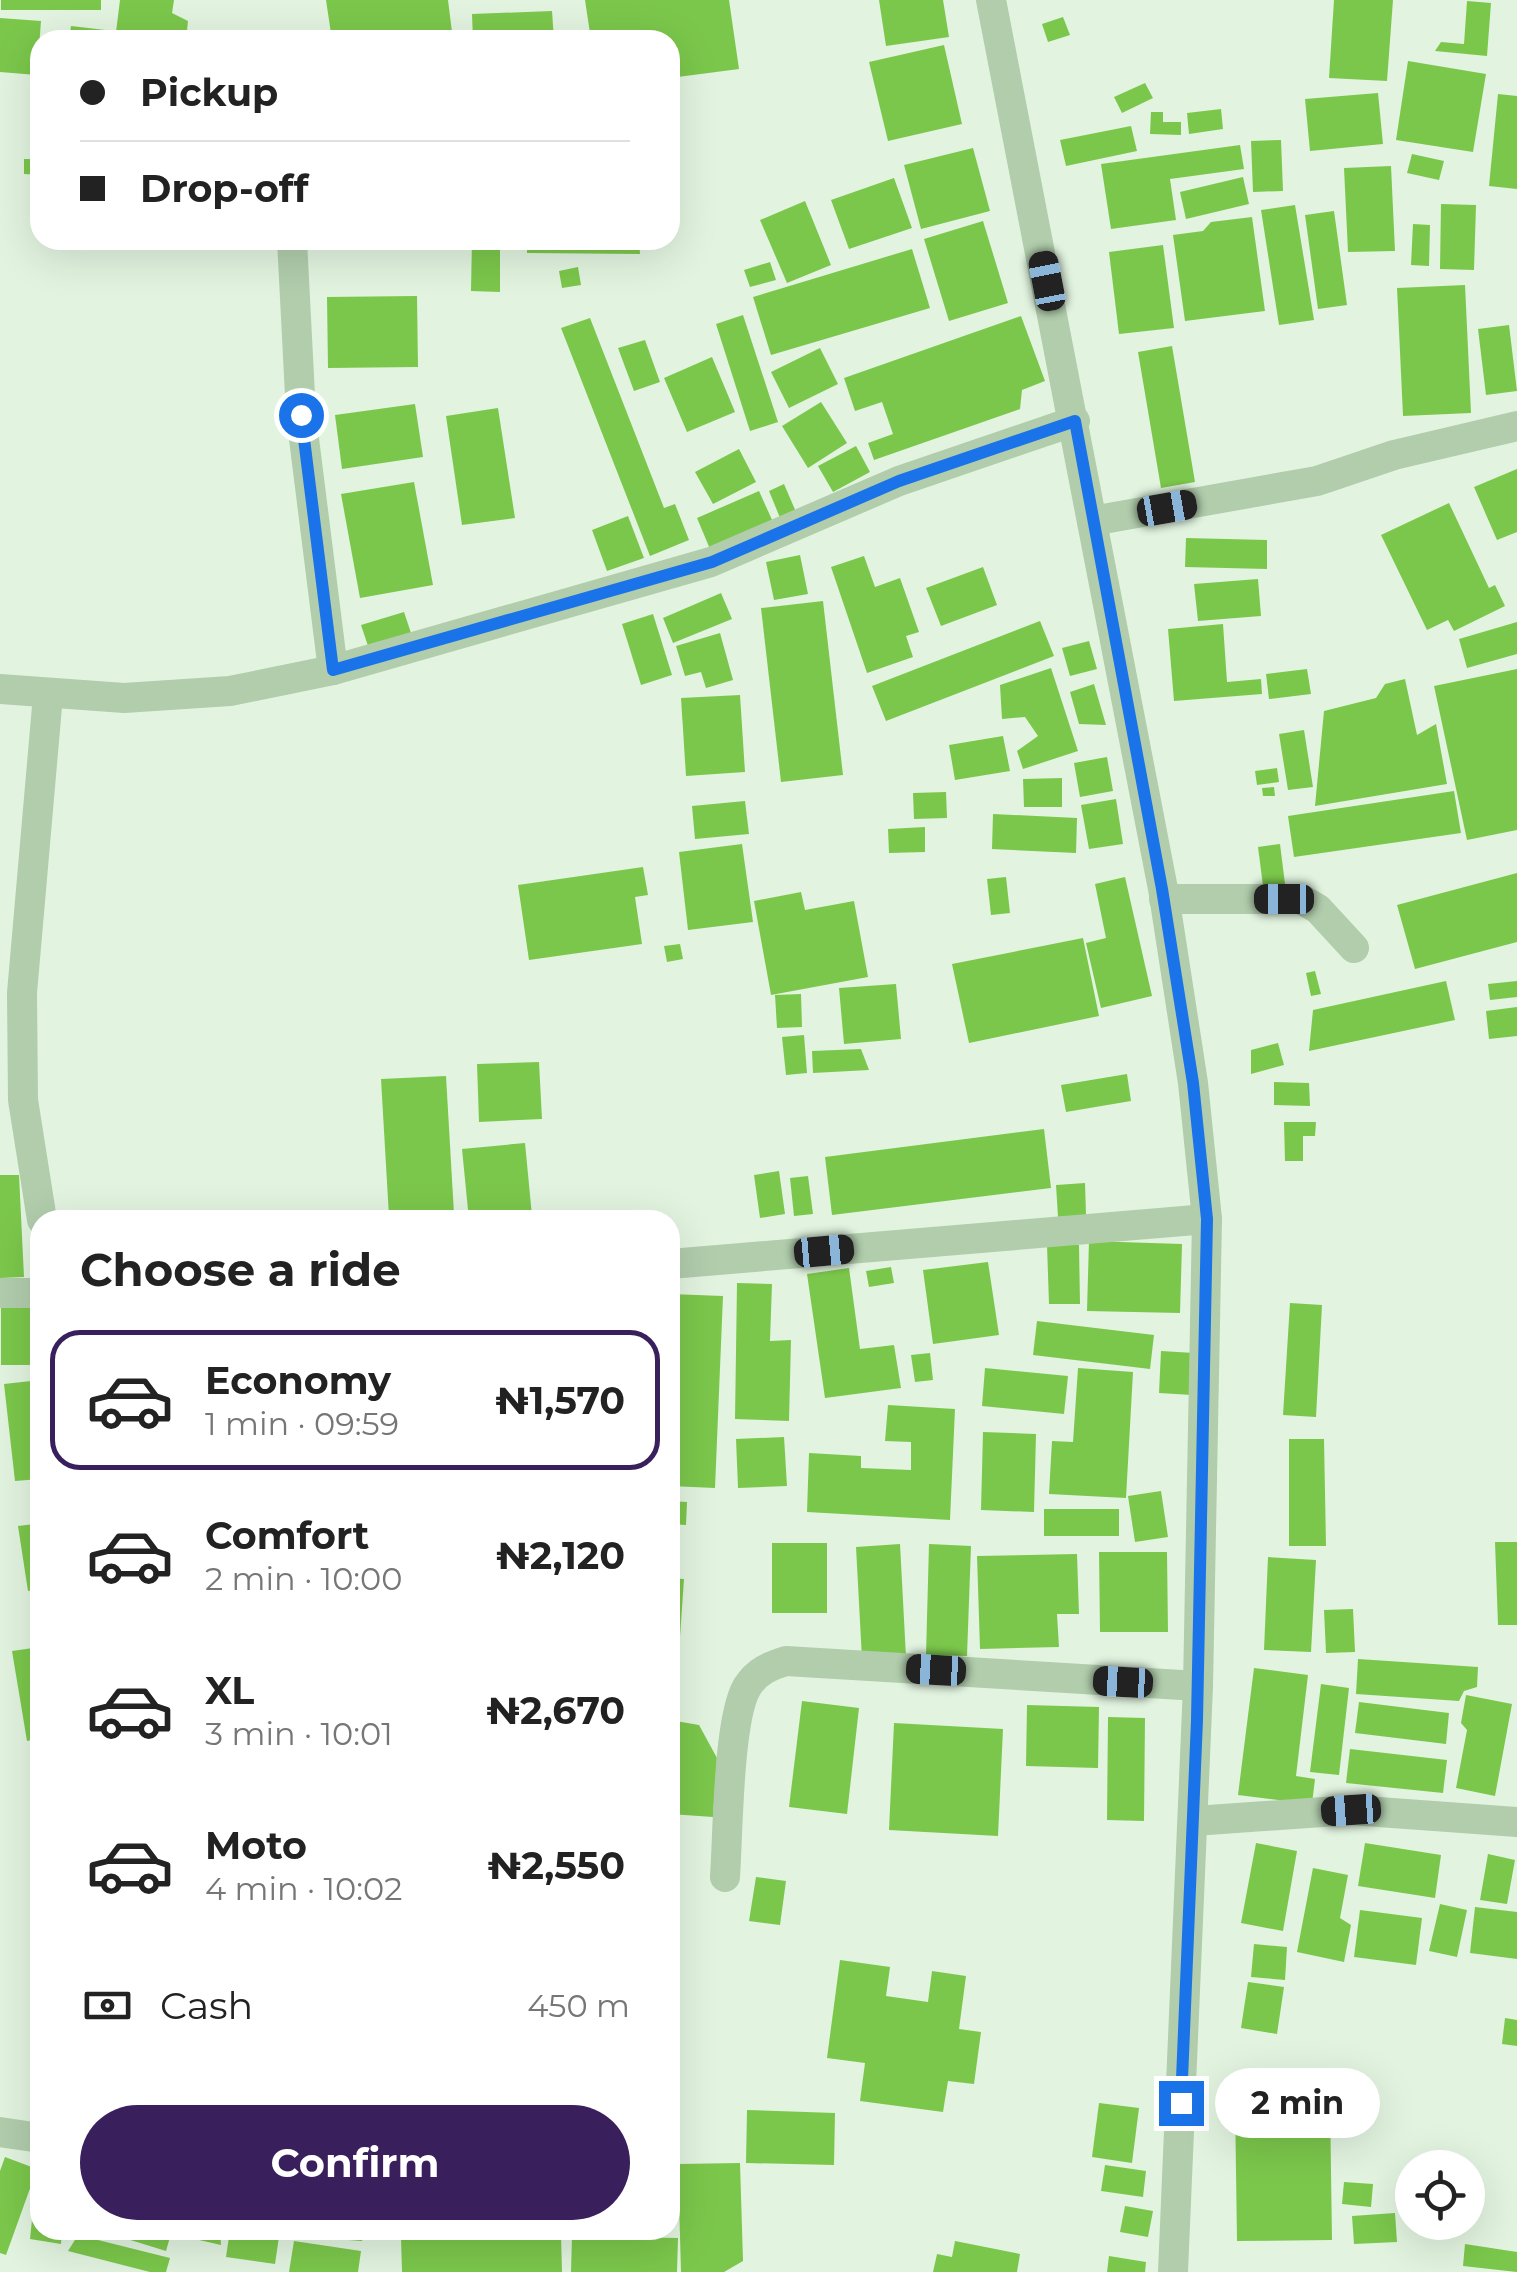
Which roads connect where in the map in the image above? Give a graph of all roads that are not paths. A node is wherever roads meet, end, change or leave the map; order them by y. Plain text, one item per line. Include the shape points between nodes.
1 (991, 0) edge
2 (293, 250) edge
3 (1075, 421) junction
4 (1517, 426) edge
5 (1092, 521) junction
6 (333, 670) junction
7 (0, 689) edge
8 (48, 695) junction
9 (1164, 899) junction
10 (1354, 948) dead end
11 (40, 1210) edge
12 (1207, 1219) junction
13 (680, 1263) edge
14 (30, 1293) edge
15 (0, 1294) edge
16 (1198, 1686) junction
17 (1194, 1821) junction
18 (1517, 1822) edge
19 (725, 1876) dead end
20 (0, 2132) edge
21 (30, 2136) edge
22 (1173, 2272) edge

1 - 3 street
2 - 6 street via 301,415
3 - 5 street
3 - 6 street via 899,481 712,562
4 - 5 street via 1394,455 1317,482
5 - 9 street
6 - 8 street via 230,691
7 - 8 street
8 - 11 street via 22,992 23,1100
9 - 10 street via 1301,899
9 - 12 street
12 - 13 street
12 - 16 street
14 - 15 street
16 - 17 street
16 - 19 street via 786,1661 764,1668 746,1688 734,1734
17 - 18 street via 1351,1810
17 - 22 street
20 - 21 street

